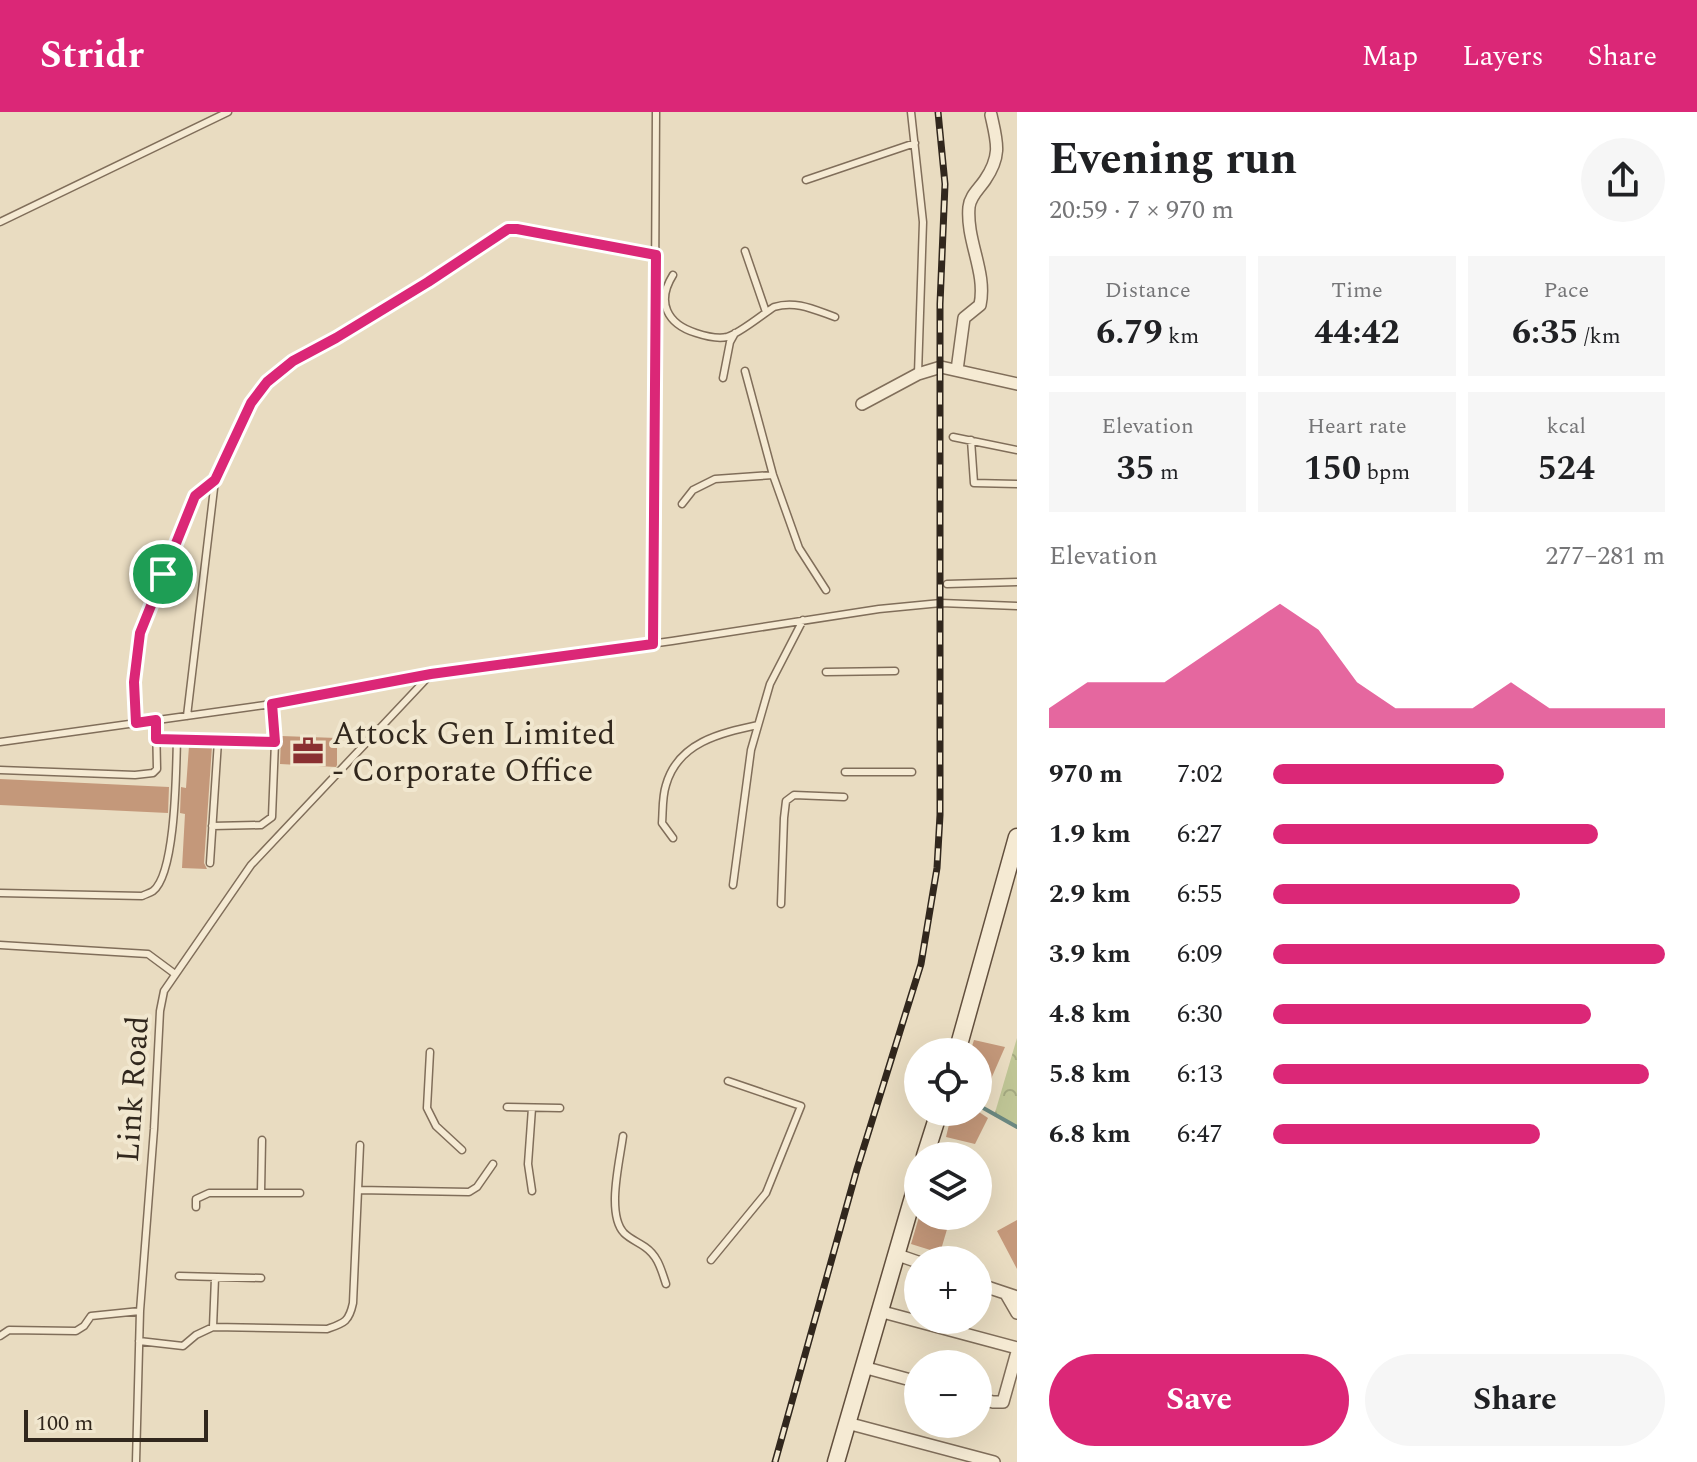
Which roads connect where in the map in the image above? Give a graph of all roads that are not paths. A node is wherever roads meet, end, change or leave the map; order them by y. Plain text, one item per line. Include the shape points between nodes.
1 (228, 112) edge
2 (656, 112) edge
3 (911, 112) edge
4 (991, 115) dead end
5 (915, 143) junction
6 (806, 180) dead end
7 (0, 222) edge
8 (745, 251) dead end
9 (656, 255) junction
10 (673, 275) dead end
11 (766, 312) junction
12 (835, 317) dead end
13 (735, 333) junction
14 (957, 370) junction
15 (745, 371) dead end
16 (918, 374) junction
17 (723, 378) dead end
18 (1017, 384) edge
19 (862, 404) dead end
20 (953, 437) dead end
21 (971, 440) junction
22 (1017, 450) edge
23 (773, 475) junction
24 (215, 480) junction
25 (1017, 484) edge
26 (682, 504) dead end
27 (1017, 582) edge
28 (947, 584) dead end
29 (826, 590) dead end
30 (1017, 606) edge
31 (803, 620) junction
32 (653, 644) junction
33 (895, 671) dead end
34 (826, 672) dead end
35 (431, 674) junction
36 (272, 704) junction
37 (187, 716) junction
38 (156, 720) junction
39 (136, 723) junction
40 (758, 725) junction
41 (156, 739) junction
42 (177, 739) junction
43 (218, 741) junction
44 (0, 742) edge
45 (275, 742) junction
46 (0, 770) edge
47 (845, 772) dead end
48 (912, 772) dead end
49 (844, 797) dead end
50 (212, 826) junction
51 (1017, 837) edge
52 (673, 838) dead end
53 (210, 863) dead end
54 (733, 885) dead end
55 (0, 893) edge
56 (781, 904) dead end
57 (0, 945) edge
58 (175, 974) junction
59 (961, 1038) edge
60 (430, 1052) dead end
61 (728, 1081) dead end
62 (507, 1107) dead end
63 (532, 1108) junction
64 (560, 1108) dead end
65 (623, 1136) dead end
66 (262, 1140) dead end
67 (360, 1145) dead end
68 (462, 1150) dead end
69 (493, 1164) dead end
70 (358, 1190) junction
71 (532, 1191) dead end
72 (261, 1192) junction
73 (300, 1193) dead end
74 (196, 1207) dead end
75 (904, 1225) edge
76 (895, 1254) junction
77 (904, 1257) edge
78 (711, 1260) dead end
79 (179, 1276) dead end
80 (215, 1278) junction
81 (261, 1278) dead end
82 (666, 1284) dead end
83 (992, 1289) edge
84 (1012, 1295) edge
85 (140, 1311) junction
86 (879, 1311) junction
87 (1017, 1313) edge
88 (213, 1327) junction
89 (0, 1336) edge
90 (139, 1341) junction
91 (1017, 1350) edge
92 (863, 1367) junction
93 (904, 1378) edge
94 (992, 1402) edge
95 (847, 1423) junction
96 (136, 1462) edge
97 (836, 1462) edge
98 (994, 1462) edge

1 - 7 lane
2 - 9 lane
3 - 5 lane
4 - 14 street via 998,147 969,209 982,297 964,318
5 - 6 lane
5 - 16 lane via 923,222
8 - 11 lane
9 - 24 lane via 508,229 267,382 251,403
9 - 32 lane
10 - 13 lane via 665,301 674,322 704,336
11 - 12 lane via 798,304
11 - 13 lane
13 - 17 lane
14 - 16 street via 941,367
14 - 18 street
15 - 23 lane
16 - 19 street
20 - 21 lane
21 - 22 lane
21 - 25 lane via 974,483
23 - 26 lane via 715,479 693,490
23 - 29 lane via 799,548
24 - 37 lane
24 - 39 lane via 195,496 140,633
27 - 28 lane
30 - 31 lane via 941,603
31 - 32 lane
31 - 40 lane via 770,684
32 - 35 lane
33 - 34 lane
35 - 36 lane
35 - 58 lane, Link Road via 251,865
36 - 37 lane
36 - 45 lane
37 - 38 lane
38 - 39 lane
38 - 41 lane
39 - 44 lane
40 - 52 lane via 712,736 692,747 673,769 665,786 662,823
40 - 54 lane
41 - 42 lane
41 - 46 lane via 153,773
42 - 43 lane
42 - 55 lane via 170,848 154,891 142,896
43 - 45 lane
43 - 50 lane
45 - 50 lane via 270,820 261,825
47 - 48 lane
49 - 56 lane via 794,795 786,801
50 - 53 lane
51 - 59 street
57 - 58 lane via 148,954
58 - 85 lane, Link Road via 160,1011
60 - 68 lane via 427,1108 436,1126
61 - 78 lane via 801,1106 766,1193
62 - 63 lane
63 - 64 lane
63 - 71 lane
65 - 82 lane via 614,1202 617,1218 622,1232 658,1259
66 - 72 lane
67 - 70 lane
69 - 70 lane via 469,1192
70 - 88 lane via 353,1303 344,1322 327,1329
72 - 73 lane
72 - 74 lane via 209,1193 196,1199
75 - 76 street
76 - 77 street
76 - 86 street
79 - 80 lane
80 - 81 lane
80 - 88 lane
83 - 84 street
84 - 87 street
85 - 89 lane via 91,1316 76,1331 9,1330
85 - 90 lane, Link Road
86 - 91 street
86 - 92 street
88 - 90 lane via 183,1346
90 - 96 lane, Link Road
91 - 94 street via 1003,1402
92 - 93 street
92 - 95 street
95 - 97 street
95 - 98 street

